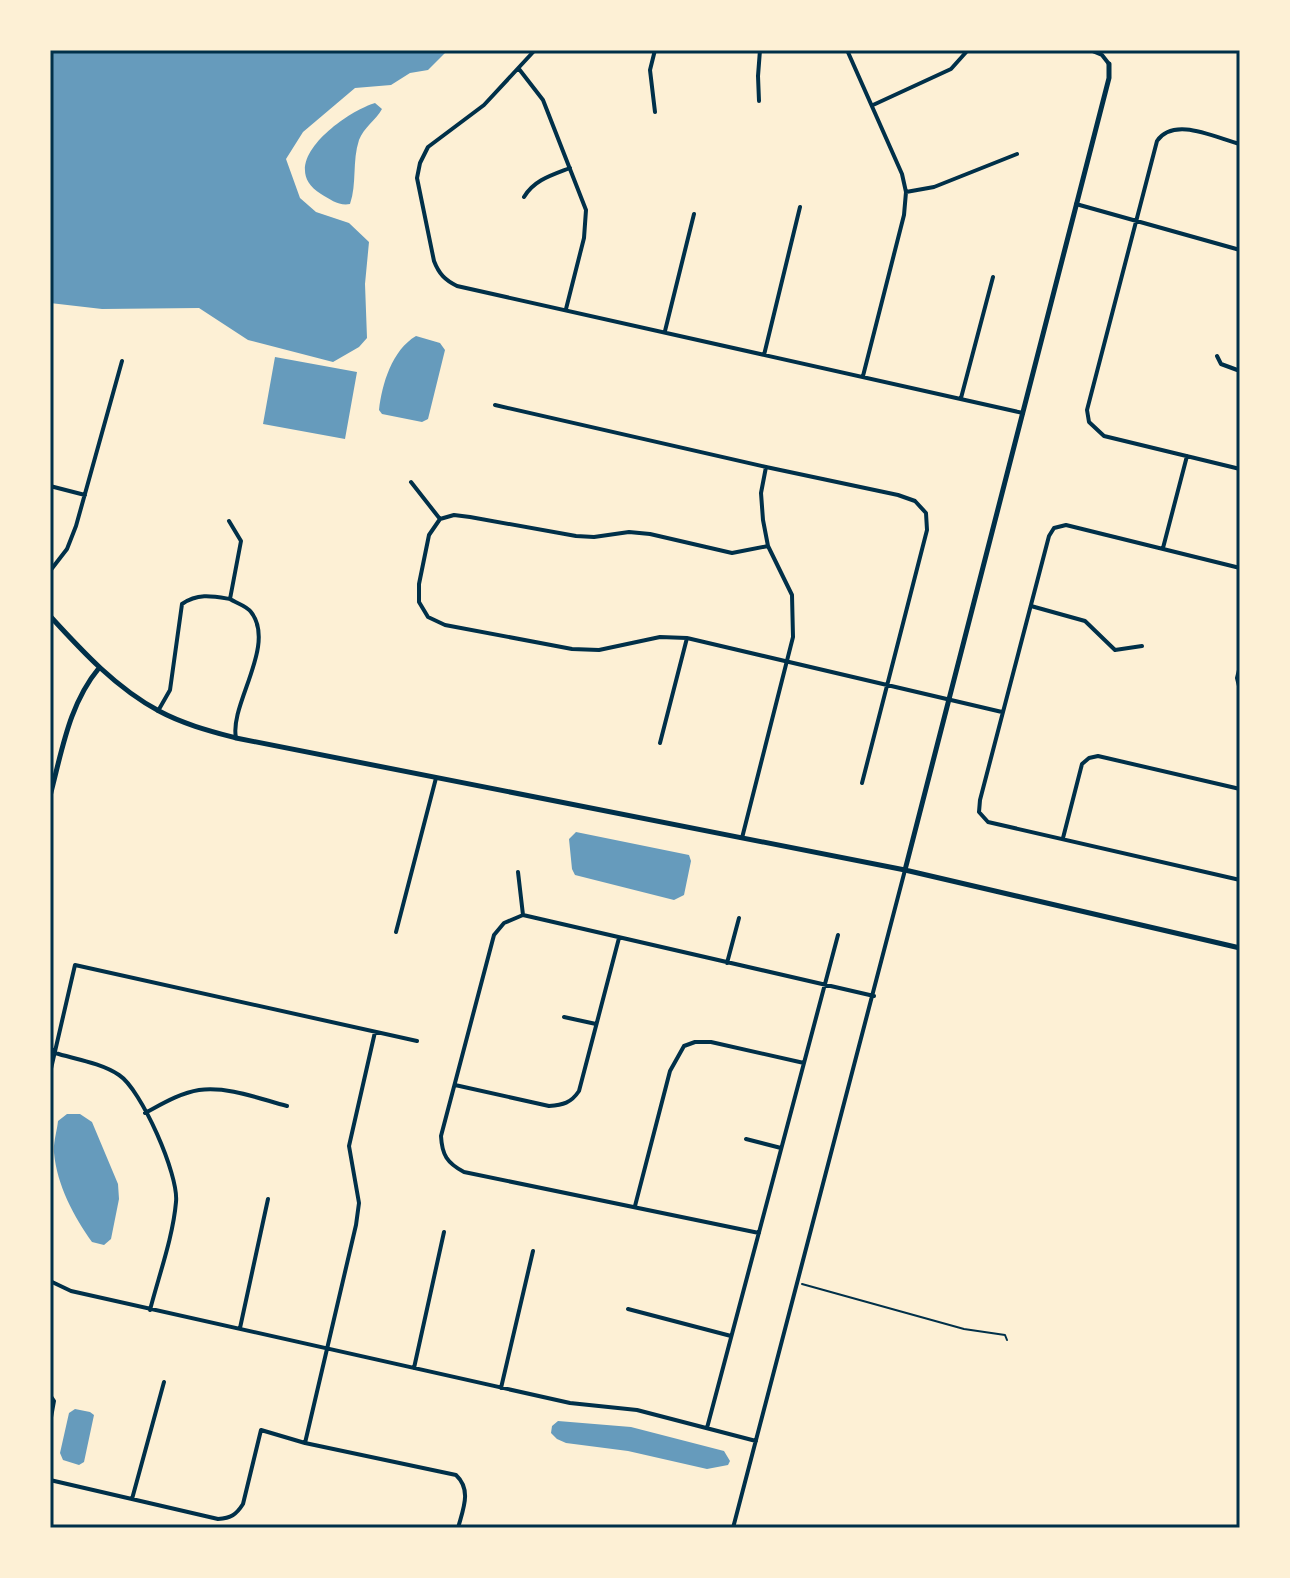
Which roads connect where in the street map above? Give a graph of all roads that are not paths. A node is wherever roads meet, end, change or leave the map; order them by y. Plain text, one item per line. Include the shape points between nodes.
1 (535, 50) edge
2 (655, 50) edge
3 (760, 50) edge
4 (847, 50) edge
5 (968, 50) edge
6 (1090, 50) edge
7 (1109, 64) joint
8 (519, 69) junction
9 (759, 101) dead end
10 (873, 105) junction
11 (655, 112) dead end
12 (1240, 144) edge
13 (1017, 154) dead end
14 (570, 168) junction
15 (906, 192) junction
16 (524, 197) dead end
17 (1076, 204) junction
18 (800, 207) dead end
19 (694, 214) dead end
20 (1136, 221) junction
21 (1240, 250) edge
22 (993, 277) dead end
23 (566, 309) junction
24 (665, 332) junction
25 (764, 355) junction
26 (1217, 356) dead end
27 (122, 361) dead end
28 (1240, 371) edge
29 (863, 376) junction
30 (961, 398) junction
31 (495, 405) dead end
32 (1023, 413) junction
33 (1187, 456) junction
34 (766, 467) junction
35 (1240, 469) edge
36 (411, 482) dead end
37 (50, 486) edge
38 (85, 495) junction
39 (440, 519) junction
40 (229, 521) dead end
41 (768, 546) junction
42 (1163, 548) junction
43 (1240, 568) edge
44 (50, 571) edge
45 (230, 599) junction
46 (1031, 606) junction
47 (50, 616) edge
48 (687, 638) junction
49 (1142, 646) dead end
50 (789, 661) junction
51 (1240, 666) edge
52 (99, 668) junction
53 (888, 684) junction
54 (1240, 690) edge
55 (949, 699) junction
56 (158, 711) junction
57 (1002, 712) junction
58 (236, 738) junction
59 (660, 743) dead end
60 (436, 778) junction
61 (862, 783) dead end
62 (1240, 789) edge
63 (50, 796) edge
64 (742, 838) junction
65 (1063, 838) junction
66 (905, 870) junction
67 (518, 872) dead end
68 (1240, 880) edge
69 (523, 915) junction
70 (739, 918) dead end
71 (396, 932) dead end
72 (838, 935) dead end
73 (619, 938) junction
74 (1240, 948) edge
75 (727, 963) junction
76 (826, 986) junction
77 (874, 996) junction
78 (564, 1017) dead end
79 (596, 1024) junction
80 (375, 1032) junction
81 (417, 1041) dead end
82 (50, 1047) edge
83 (52, 1054) edge
84 (804, 1063) junction
85 (50, 1073) edge
86 (455, 1085) junction
87 (287, 1106) dead end
88 (145, 1113) junction
89 (746, 1139) dead end
90 (781, 1148) junction
91 (268, 1199) dead end
92 (635, 1206) junction
93 (444, 1232) dead end
94 (759, 1233) junction
95 (533, 1251) dead end
96 (50, 1281) edge
97 (628, 1309) dead end
98 (150, 1310) junction
99 (240, 1328) junction
100 (731, 1336) junction
101 (327, 1348) junction
102 (414, 1368) junction
103 (164, 1382) dead end
104 (501, 1388) junction
105 (50, 1395) edge
106 (50, 1423) edge
107 (707, 1428) junction
108 (756, 1441) junction
109 (305, 1443) junction
110 (50, 1480) edge
111 (132, 1499) junction
112 (458, 1528) edge
113 (733, 1528) edge

1 - 8 street
2 - 11 street via 650,70
3 - 9 street
4 - 10 street
5 - 10 street via 951,69
6 - 7 street
7 - 17 street
8 - 14 street via 543,100
8 - 23 street via 484,105 428,147 417,178 434,261 447,281
10 - 15 street
12 - 20 street via 1185,129 1163,132
13 - 15 street via 934,187
14 - 16 street via 540,180
14 - 23 street via 587,224
15 - 29 street
17 - 20 street
17 - 32 street
18 - 25 street
19 - 24 street
20 - 21 street
20 - 33 street via 1087,410 1089,422 1104,436
22 - 30 street
23 - 24 street
24 - 25 street
25 - 29 street
26 - 28 street via 1221,364
27 - 38 street
29 - 30 street
30 - 32 street
31 - 34 street
32 - 55 street
33 - 35 street
33 - 42 street
34 - 41 street via 761,493
34 - 53 street via 898,495 915,501 926,513 927,530
36 - 39 street
37 - 38 street
38 - 44 street via 67,549
39 - 41 street via 470,517 576,536 650,534 732,553
39 - 48 street via 429,535 419,584 419,602 428,617 445,625 572,649
40 - 45 street via 241,541
41 - 50 street via 792,595
42 - 43 street
42 - 46 street via 1066,525 1054,528
45 - 56 street via 201,596 182,604 170,690
45 - 58 street via 250,610 259,640 236,717
46 - 49 street via 1085,621 1115,650
46 - 57 street
47 - 52 street
48 - 50 street
48 - 59 street
50 - 53 street
50 - 64 street
51 - 54 street
52 - 56 street
52 - 63 street via 69,721
53 - 55 street
53 - 61 street
55 - 57 street
55 - 66 street
56 - 58 street
57 - 65 street via 979,812 988,822
58 - 60 street
60 - 64 street
60 - 71 street
62 - 65 street via 1089,758 1082,764
64 - 66 street
65 - 68 street
66 - 74 street
66 - 77 street
67 - 69 street
69 - 73 street
69 - 86 street via 504,923 494,935
70 - 75 street
72 - 76 street
73 - 75 street
73 - 79 street
75 - 76 street
76 - 77 street
76 - 84 street
77 - 108 street
78 - 79 street
79 - 86 street via 579,1091 562,1105
80 - 81 street
80 - 83 street via 75,965
80 - 101 street via 349,1146 359,1203
82 - 83 street
83 - 85 street
83 - 88 street via 119,1075
84 - 90 street
84 - 92 street via 711,1042 684,1046 670,1071
86 - 92 street via 441,1136 442,1152 451,1165 464,1172
87 - 88 street via 199,1090
88 - 98 street via 175,1181 176,1201
89 - 90 street
90 - 94 street
91 - 99 street
92 - 94 street
93 - 102 street
94 - 100 street
95 - 104 street
96 - 98 street
97 - 100 street
98 - 99 street
99 - 101 street
100 - 107 street
101 - 102 street
101 - 109 street
102 - 104 street
103 - 111 street
104 - 107 street via 637,1410
105 - 106 street
107 - 108 street
108 - 113 street
109 - 111 street via 261,1430 243,1504 232,1517 218,1519
109 - 112 street via 456,1475 467,1492
110 - 111 street

